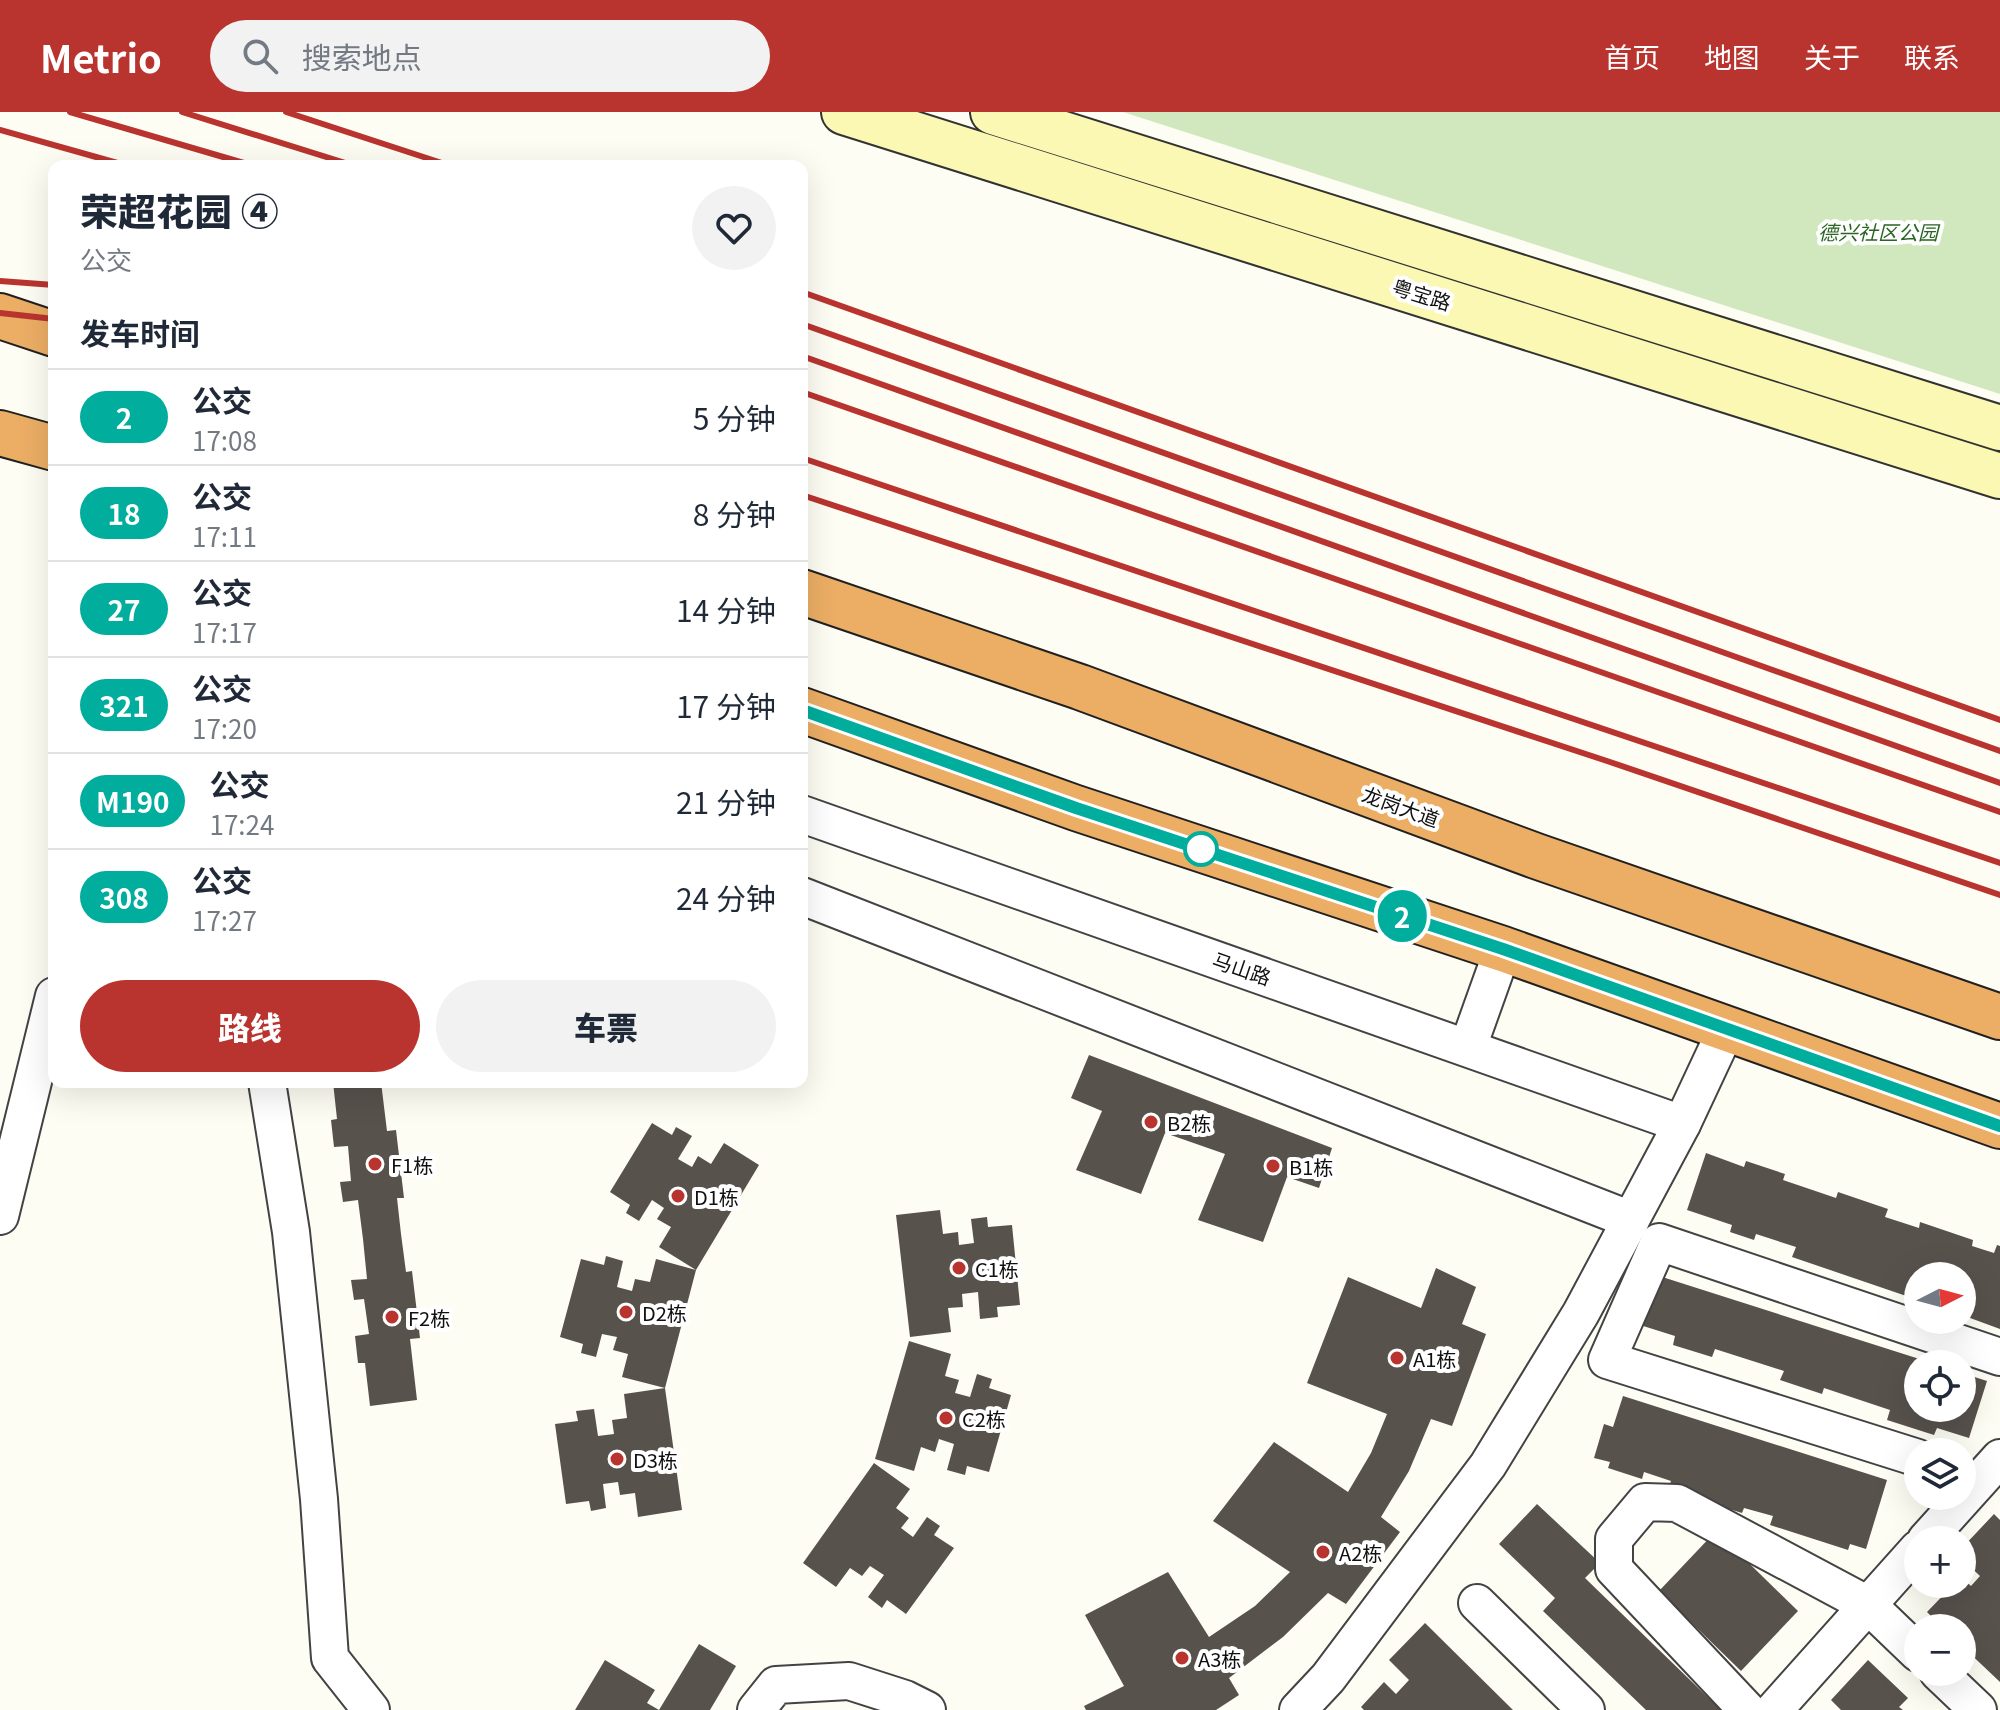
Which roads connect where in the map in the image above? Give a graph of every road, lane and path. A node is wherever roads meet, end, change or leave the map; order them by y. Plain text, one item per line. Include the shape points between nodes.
1 (844, 112) edge
2 (993, 112) edge
3 (0, 316) edge
4 (48, 332) edge
5 (2000, 428) edge
6 (0, 433) edge
7 (48, 446) edge
8 (2000, 476) edge
9 (808, 594) edge
10 (808, 712) edge
11 (808, 816) edge
12 (808, 898) edge
13 (1503, 949) junction
14 (2000, 1017) edge
15 (48, 1020) edge
16 (1726, 1030) junction
17 (1468, 1047) junction
18 (268, 1088) edge
19 (1682, 1124) junction
20 (2000, 1126) edge
21 (0, 1216) edge
22 (1631, 1220) junction
23 (2000, 1357) edge
24 (1904, 1454) edge
25 (1986, 1476) edge
26 (1939, 1526) edge
27 (1904, 1565) edge
28 (1477, 1603) dead end
29 (1868, 1605) junction
30 (1904, 1640) edge
31 (1953, 1686) edge
32 (371, 1710) edge
33 (756, 1710) edge
34 (927, 1710) edge
35 (1298, 1710) edge
36 (1586, 1710) edge
37 (1747, 1710) edge
38 (1774, 1710) edge
39 (1978, 1710) edge

1 - 8 main road, 粤宝路
2 - 5 main road
3 - 4 highway
6 - 7 highway
9 - 14 highway, 龙岗大道
10 - 13 highway via 1076,808
11 - 17 street, 马山路
12 - 22 street
13 - 16 highway
13 - 17 street
15 - 21 street
16 - 19 street
16 - 20 highway
17 - 19 street, 马山路
18 - 32 street via 291,1232 330,1658
19 - 22 street
22 - 35 street via 1488,1465 1328,1678
23 - 24 street via 1659,1242 1607,1360
25 - 26 street
27 - 29 street
28 - 36 street
29 - 30 street
29 - 37 street via 1677,1503 1645,1502 1614,1539 1614,1569
29 - 38 street
31 - 39 street
33 - 34 street via 776,1685 849,1681

